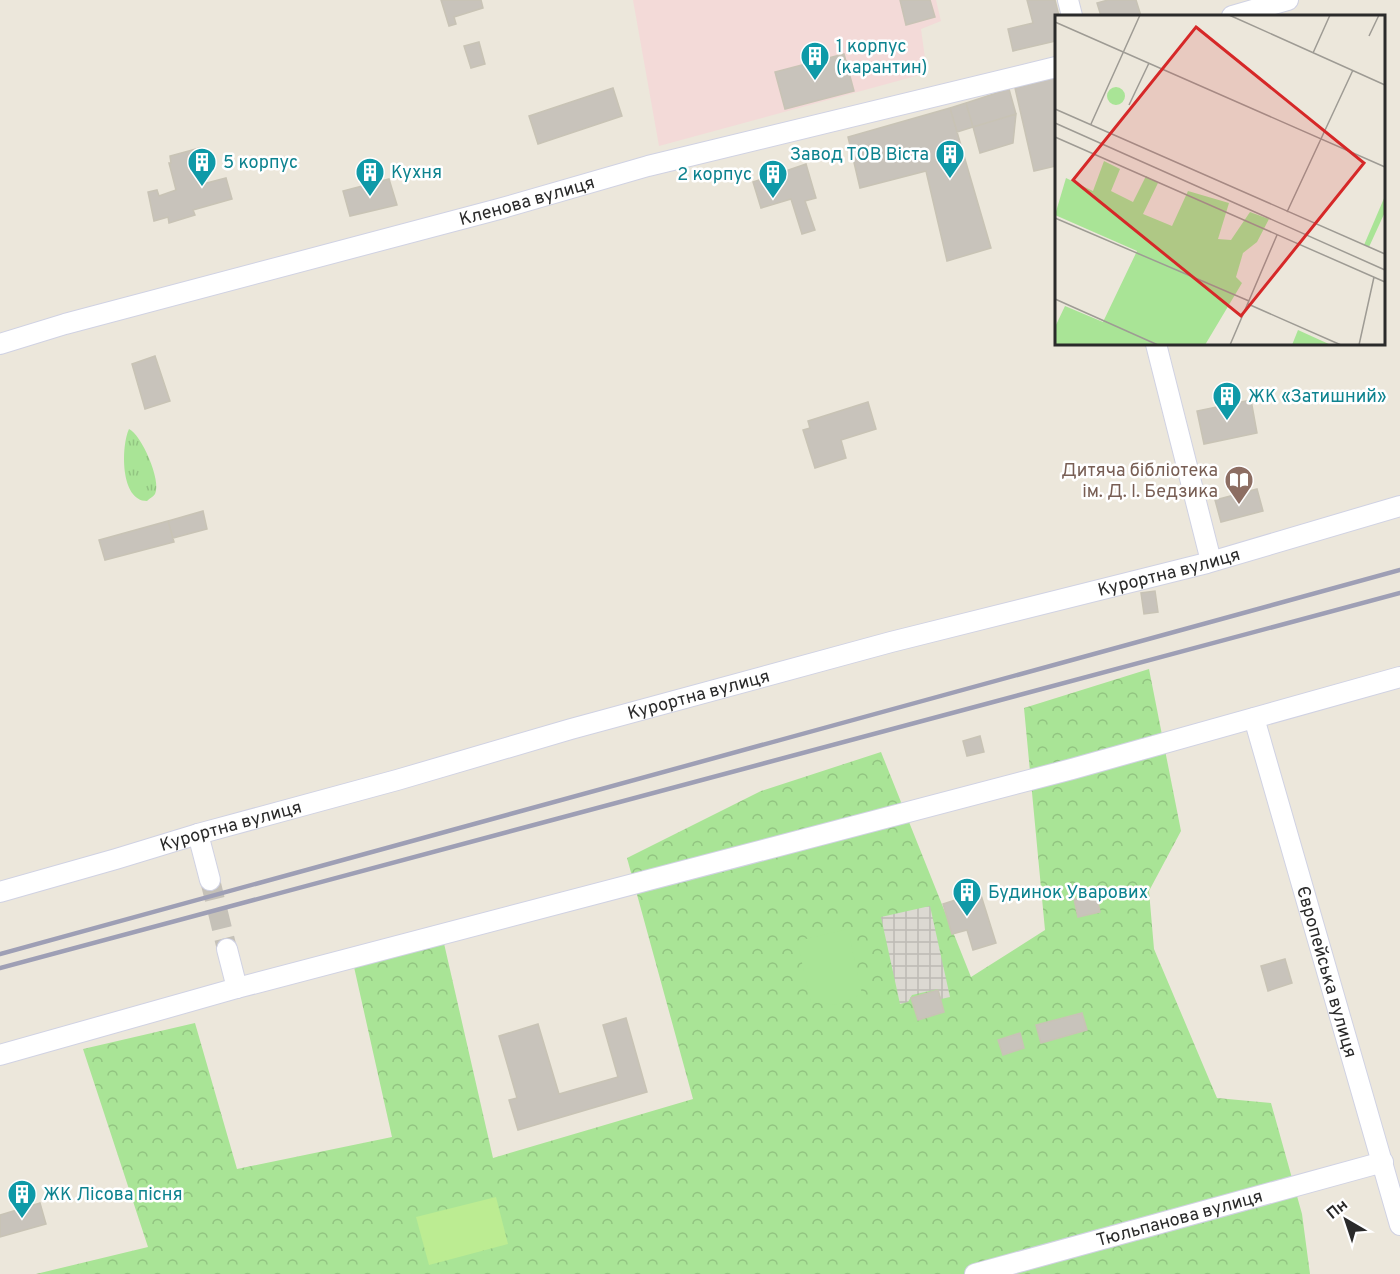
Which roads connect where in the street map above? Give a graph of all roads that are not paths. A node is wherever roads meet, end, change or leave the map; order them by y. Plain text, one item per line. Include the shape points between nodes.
1 (1068, 0) edge
2 (1288, 0) edge
3 (1072, 15) edge
4 (1236, 15) edge
5 (1055, 67) edge
6 (0, 344) edge
7 (1156, 345) edge
8 (1400, 506) edge
9 (1212, 561) junction
10 (1400, 677) edge
11 (1254, 718) junction
12 (198, 834) junction
13 (210, 880) tunnel mouth
14 (0, 892) edge
15 (227, 949) tunnel mouth
16 (237, 988) junction
17 (0, 1055) edge
18 (1383, 1162) junction
19 (1394, 1184) edge
20 (1400, 1225) edge
21 (975, 1274) edge

1 - 3 street
2 - 4 street
5 - 6 street, Кленова вулиця via 648,166
7 - 9 street
8 - 9 street, Курортна вулиця
9 - 12 street, Курортна вулиця via 880,645
10 - 11 street
11 - 16 street
11 - 18 street, Європейська вулиця
12 - 13 street
12 - 14 street, Курортна вулиця
15 - 16 street
16 - 17 street
18 - 19 street, Європейська вулиця
18 - 21 street, Тюльпанова вулиця
19 - 20 street, Європейська вулиця

